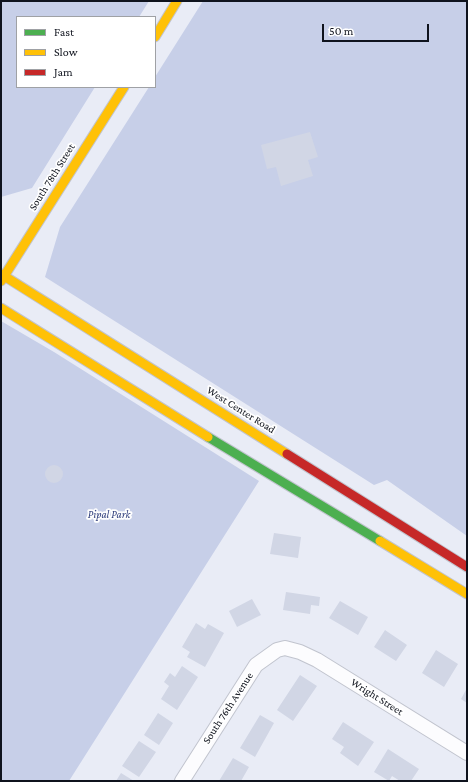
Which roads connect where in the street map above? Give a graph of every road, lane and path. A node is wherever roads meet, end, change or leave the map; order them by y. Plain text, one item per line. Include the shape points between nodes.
1 (177, 1) edge
2 (156, 35) edge
3 (123, 88) edge
4 (2, 277) edge
5 (1, 308) edge
6 (467, 567) edge
7 (467, 594) edge
8 (285, 648) joint
9 (467, 753) edge
10 (182, 781) edge

1 - 2 main road
3 - 4 main road, South 78th Street
4 - 6 main road, West Center Road
5 - 7 main road
8 - 9 street, Wright Street via 318,660
8 - 10 street, South 76th Avenue via 277,650 256,665

